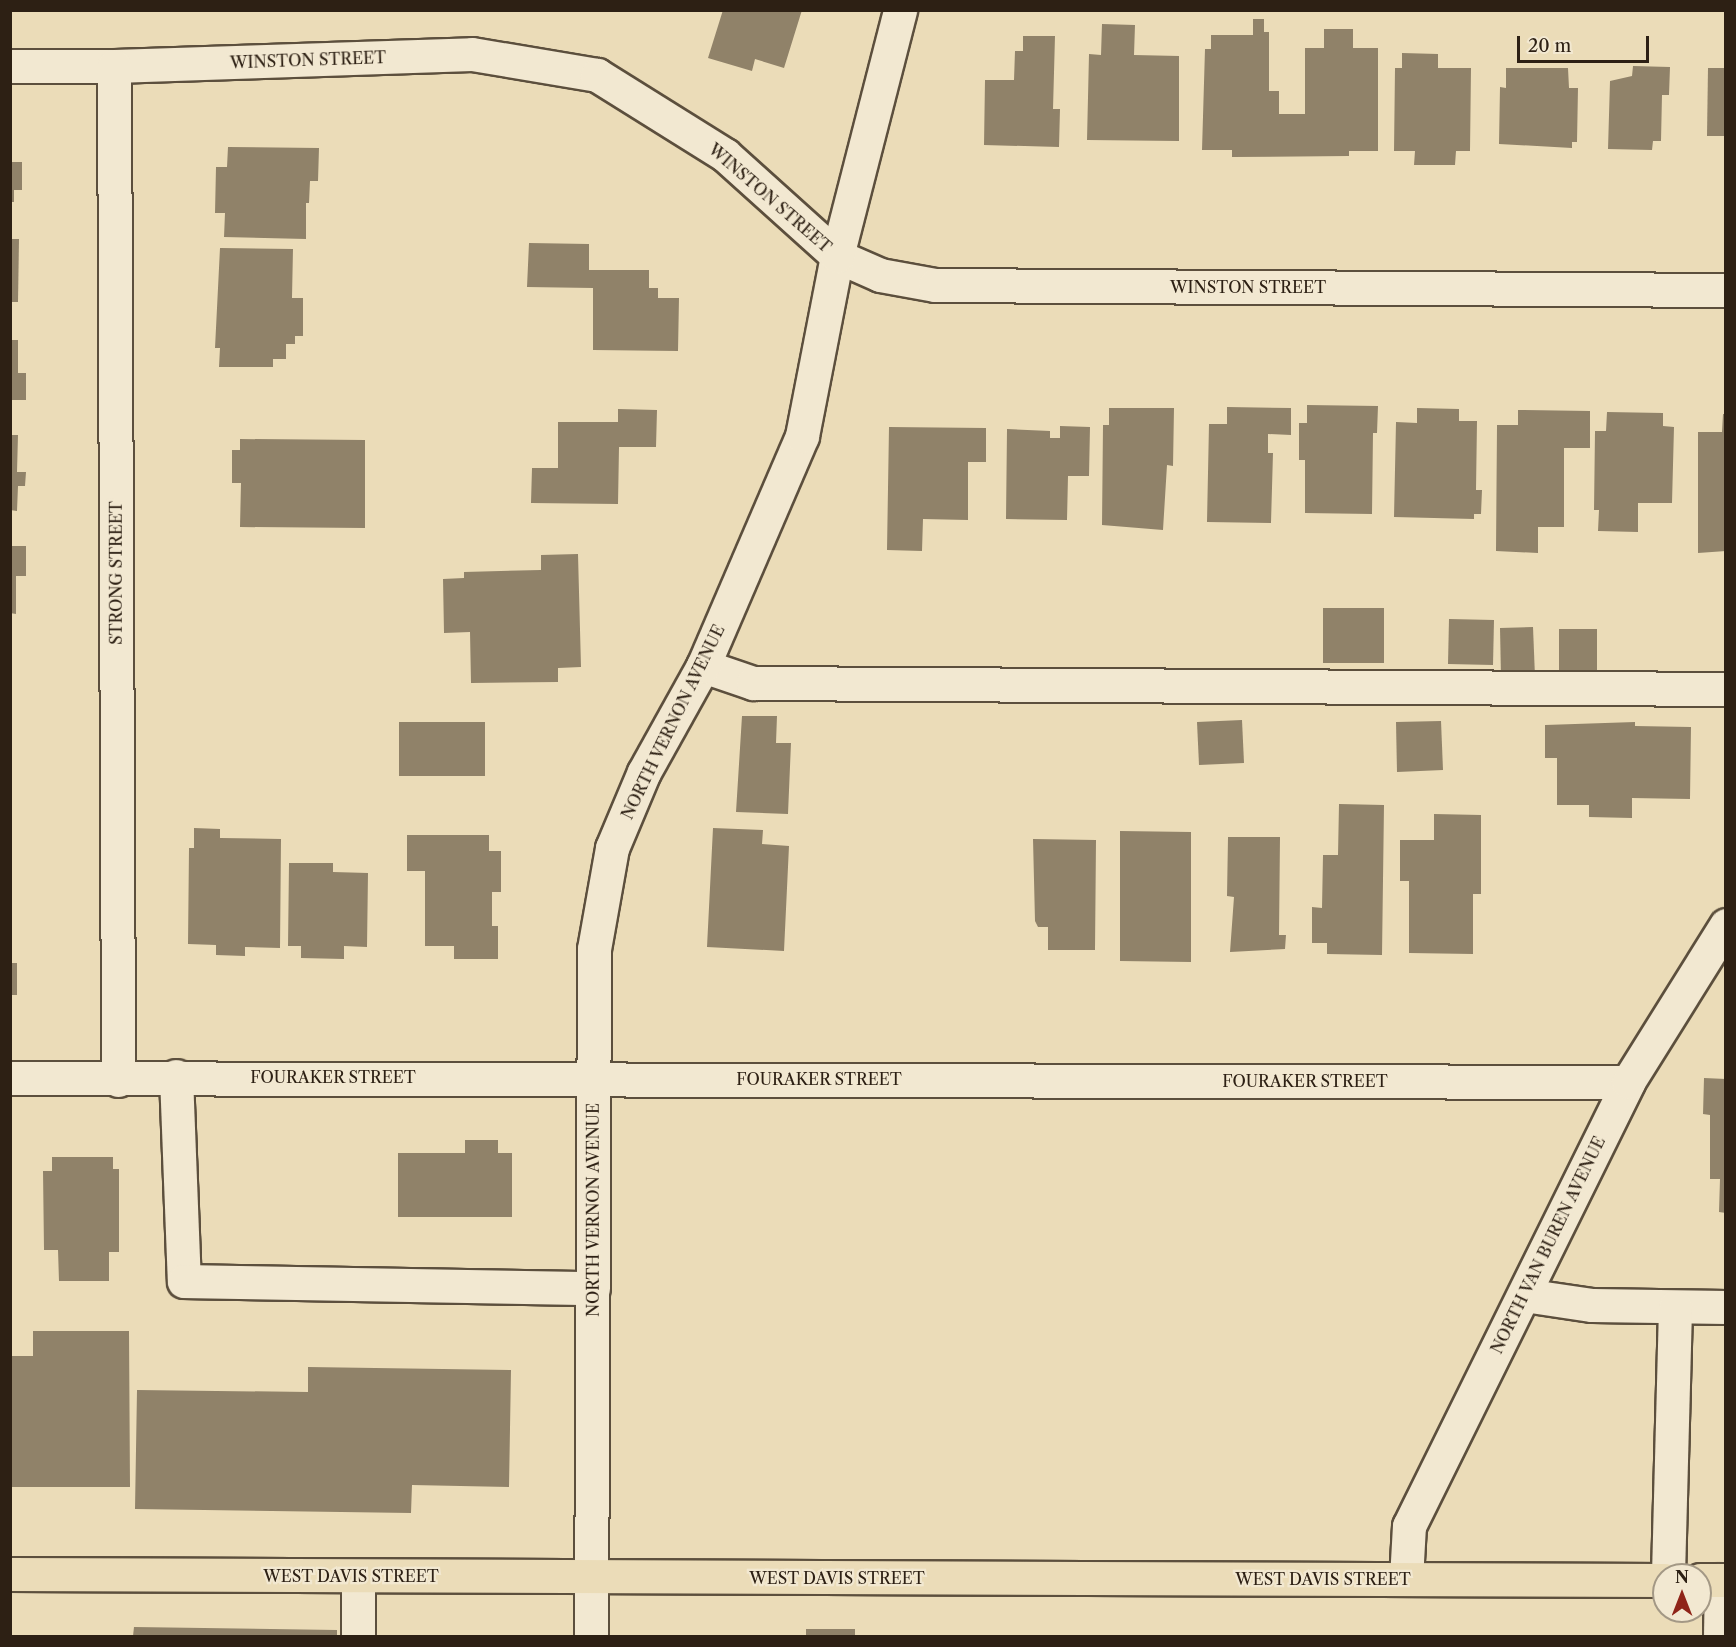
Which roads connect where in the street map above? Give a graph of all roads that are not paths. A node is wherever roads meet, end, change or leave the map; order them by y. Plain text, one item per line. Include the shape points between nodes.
1 (900, 10) edge
2 (10, 66) edge
3 (114, 66) junction
4 (837, 256) junction
5 (1725, 290) edge
6 (703, 666) junction
7 (1725, 689) edge
8 (1723, 934) edge
9 (176, 1077) junction
10 (10, 1078) edge
11 (594, 1079) junction
12 (117, 1080) junction
13 (1628, 1082) junction
14 (593, 1288) junction
15 (1524, 1295) junction
16 (1675, 1307) junction
17 (1725, 1307) edge
18 (1668, 1563) edge
19 (10, 1574) edge
20 (358, 1576) junction
21 (592, 1578) junction
22 (1406, 1579) junction
23 (1652, 1580) edge
24 (1715, 1580) edge
25 (358, 1636) edge
26 (591, 1636) edge
27 (1720, 1636) edge

1 - 4 street, NORTH VERNON AVENUE
2 - 3 street, WINSTON STREET
3 - 4 street, WINSTON STREET via 472,54 597,75 725,155
3 - 12 street, STRONG STREET
4 - 5 street, WINSTON STREET via 880,276 935,285
4 - 6 street, NORTH VERNON AVENUE via 802,436
6 - 7 street via 753,683
6 - 11 street, NORTH VERNON AVENUE via 644,772 612,848 594,949
8 - 13 street, NORTH VAN BUREN AVENUE
9 - 11 street, FOURAKER STREET
9 - 12 street, FOURAKER STREET
9 - 14 street via 184,1281
10 - 12 street, FOURAKER STREET
11 - 13 street, FOURAKER STREET
11 - 14 street, NORTH VERNON AVENUE
13 - 15 street, NORTH VAN BUREN AVENUE
14 - 21 street, NORTH VERNON AVENUE
15 - 16 street via 1592,1305
15 - 22 street, NORTH VAN BUREN AVENUE via 1409,1526
16 - 17 street
16 - 18 street
19 - 20 main road, WEST DAVIS STREET
20 - 21 main road, WEST DAVIS STREET
20 - 25 street
21 - 22 main road, WEST DAVIS STREET
21 - 26 street, NORTH VERNON AVENUE
22 - 23 main road, WEST DAVIS STREET
24 - 27 street

